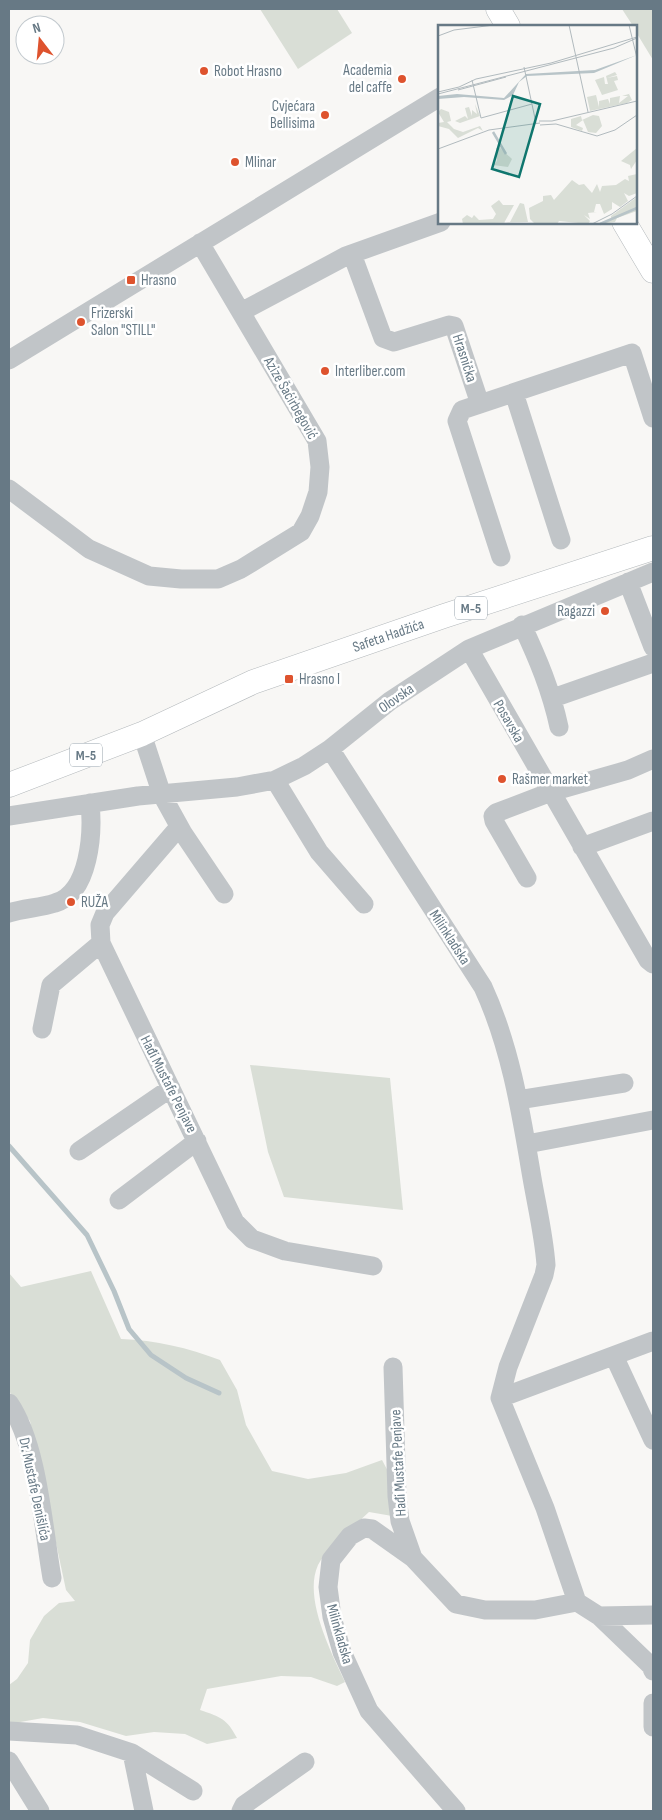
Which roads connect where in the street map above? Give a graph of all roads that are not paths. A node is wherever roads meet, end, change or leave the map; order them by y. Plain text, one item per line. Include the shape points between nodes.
1 (498, 9) edge
2 (507, 25) edge
3 (438, 98) edge
4 (438, 223) edge
5 (625, 224) edge
6 (200, 243) junction
7 (352, 254) junction
8 (653, 271) edge
9 (242, 312) junction
10 (9, 360) edge
11 (514, 393) junction
12 (480, 404) junction
13 (653, 418) edge
14 (9, 489) edge
15 (561, 540) dead end
16 (650, 554) edge
17 (501, 558) dead end
18 (628, 582) junction
19 (522, 625) junction
20 (653, 647) edge
21 (469, 649) junction
22 (653, 663) edge
23 (553, 698) junction
24 (559, 727) dead end
25 (142, 734) junction
26 (330, 749) junction
27 (653, 759) edge
28 (275, 780) junction
29 (9, 785) edge
30 (551, 792) junction
31 (162, 795) junction
32 (90, 803) junction
33 (9, 816) edge
34 (653, 820) edge
35 (179, 827) junction
36 (582, 846) junction
37 (527, 878) dead end
38 (224, 894) dead end
39 (364, 904) dead end
40 (9, 913) edge
41 (101, 942) junction
42 (653, 964) edge
43 (42, 1029) dead end
44 (624, 1083) dead end
45 (171, 1088) junction
46 (518, 1100) junction
47 (653, 1120) edge
48 (197, 1142) junction
49 (527, 1144) junction
50 (80, 1151) dead end
51 (119, 1200) dead end
52 (373, 1266) dead end
53 (653, 1341) edge
54 (614, 1356) junction
55 (394, 1367) dead end
56 (500, 1398) junction
57 (9, 1403) edge
58 (653, 1440) edge
59 (413, 1558) junction
60 (52, 1578) dead end
61 (577, 1602) junction
62 (653, 1615) edge
63 (599, 1616) junction
64 (653, 1672) edge
65 (653, 1704) edge
66 (653, 1728) edge
67 (9, 1732) edge
68 (132, 1753) junction
69 (9, 1761) edge
70 (304, 1762) dead end
71 (193, 1791) dead end
72 (40, 1811) edge
73 (144, 1811) edge
74 (240, 1811) edge
75 (456, 1811) edge

1 - 2 main road
3 - 6 street
4 - 7 street
5 - 8 main road
6 - 9 street, Azize Šaćirbegović
6 - 10 street
7 - 9 street
7 - 12 street, Hrasnička via 383,338 394,342 454,326
9 - 14 street, Azize Šaćirbegović via 317,440 318,492 301,532 241,569 218,578 149,576 89,548
11 - 12 street
11 - 13 street via 632,353
11 - 15 street
12 - 17 street via 462,410 458,420
16 - 18 street, Olovska
16 - 25 main road, Safeta Hadžića / M-5 via 444,616 289,669 246,685
18 - 19 street, Olovska
18 - 20 street
19 - 21 street, Olovska
19 - 23 street
21 - 26 street, Olovska via 390,701
21 - 30 street, Posavska
22 - 23 street
23 - 24 street
25 - 29 main road, Safeta Hadžića / M-5
25 - 31 street
26 - 28 street, Olovska
26 - 46 street, Milinkladska via 483,988 498,1021
27 - 30 street via 628,770
28 - 31 street, Olovska
28 - 39 street via 319,852
30 - 36 street, Posavska
30 - 37 street via 493,816
31 - 32 street
31 - 35 street
32 - 33 street
32 - 40 street via 89,848 74,890 55,903
34 - 36 street
35 - 38 street
35 - 41 street via 105,913 100,925
36 - 42 street, Posavska
41 - 43 street via 50,985
41 - 45 street, Hađi Mustafe Penjave
44 - 46 street
45 - 48 street, Hađi Mustafe Penjave
45 - 50 street
46 - 49 street, Milinkladska
47 - 49 street
48 - 51 street
48 - 52 street, Hađi Mustafe Penjave via 235,1222 252,1239 285,1252
49 - 56 street, Milinkladska via 546,1265 508,1367
53 - 54 street
54 - 56 street
54 - 58 street
55 - 59 street, Hađi Mustafe Penjave via 397,1496 400,1521
56 - 61 street via 545,1508
57 - 60 street, Dr. Mustafe Denišlića via 27,1443
59 - 61 street, Milinkladska via 456,1604 485,1610 535,1610
59 - 75 street, Milinkladska via 372,1529 364,1528 350,1536 331,1560 328,1587 332,1617 342,1652 369,1712
61 - 63 street
62 - 63 street
63 - 64 street via 644,1659
65 - 66 street
67 - 68 street via 77,1735
68 - 71 street
68 - 73 street
69 - 72 street
70 - 74 street

